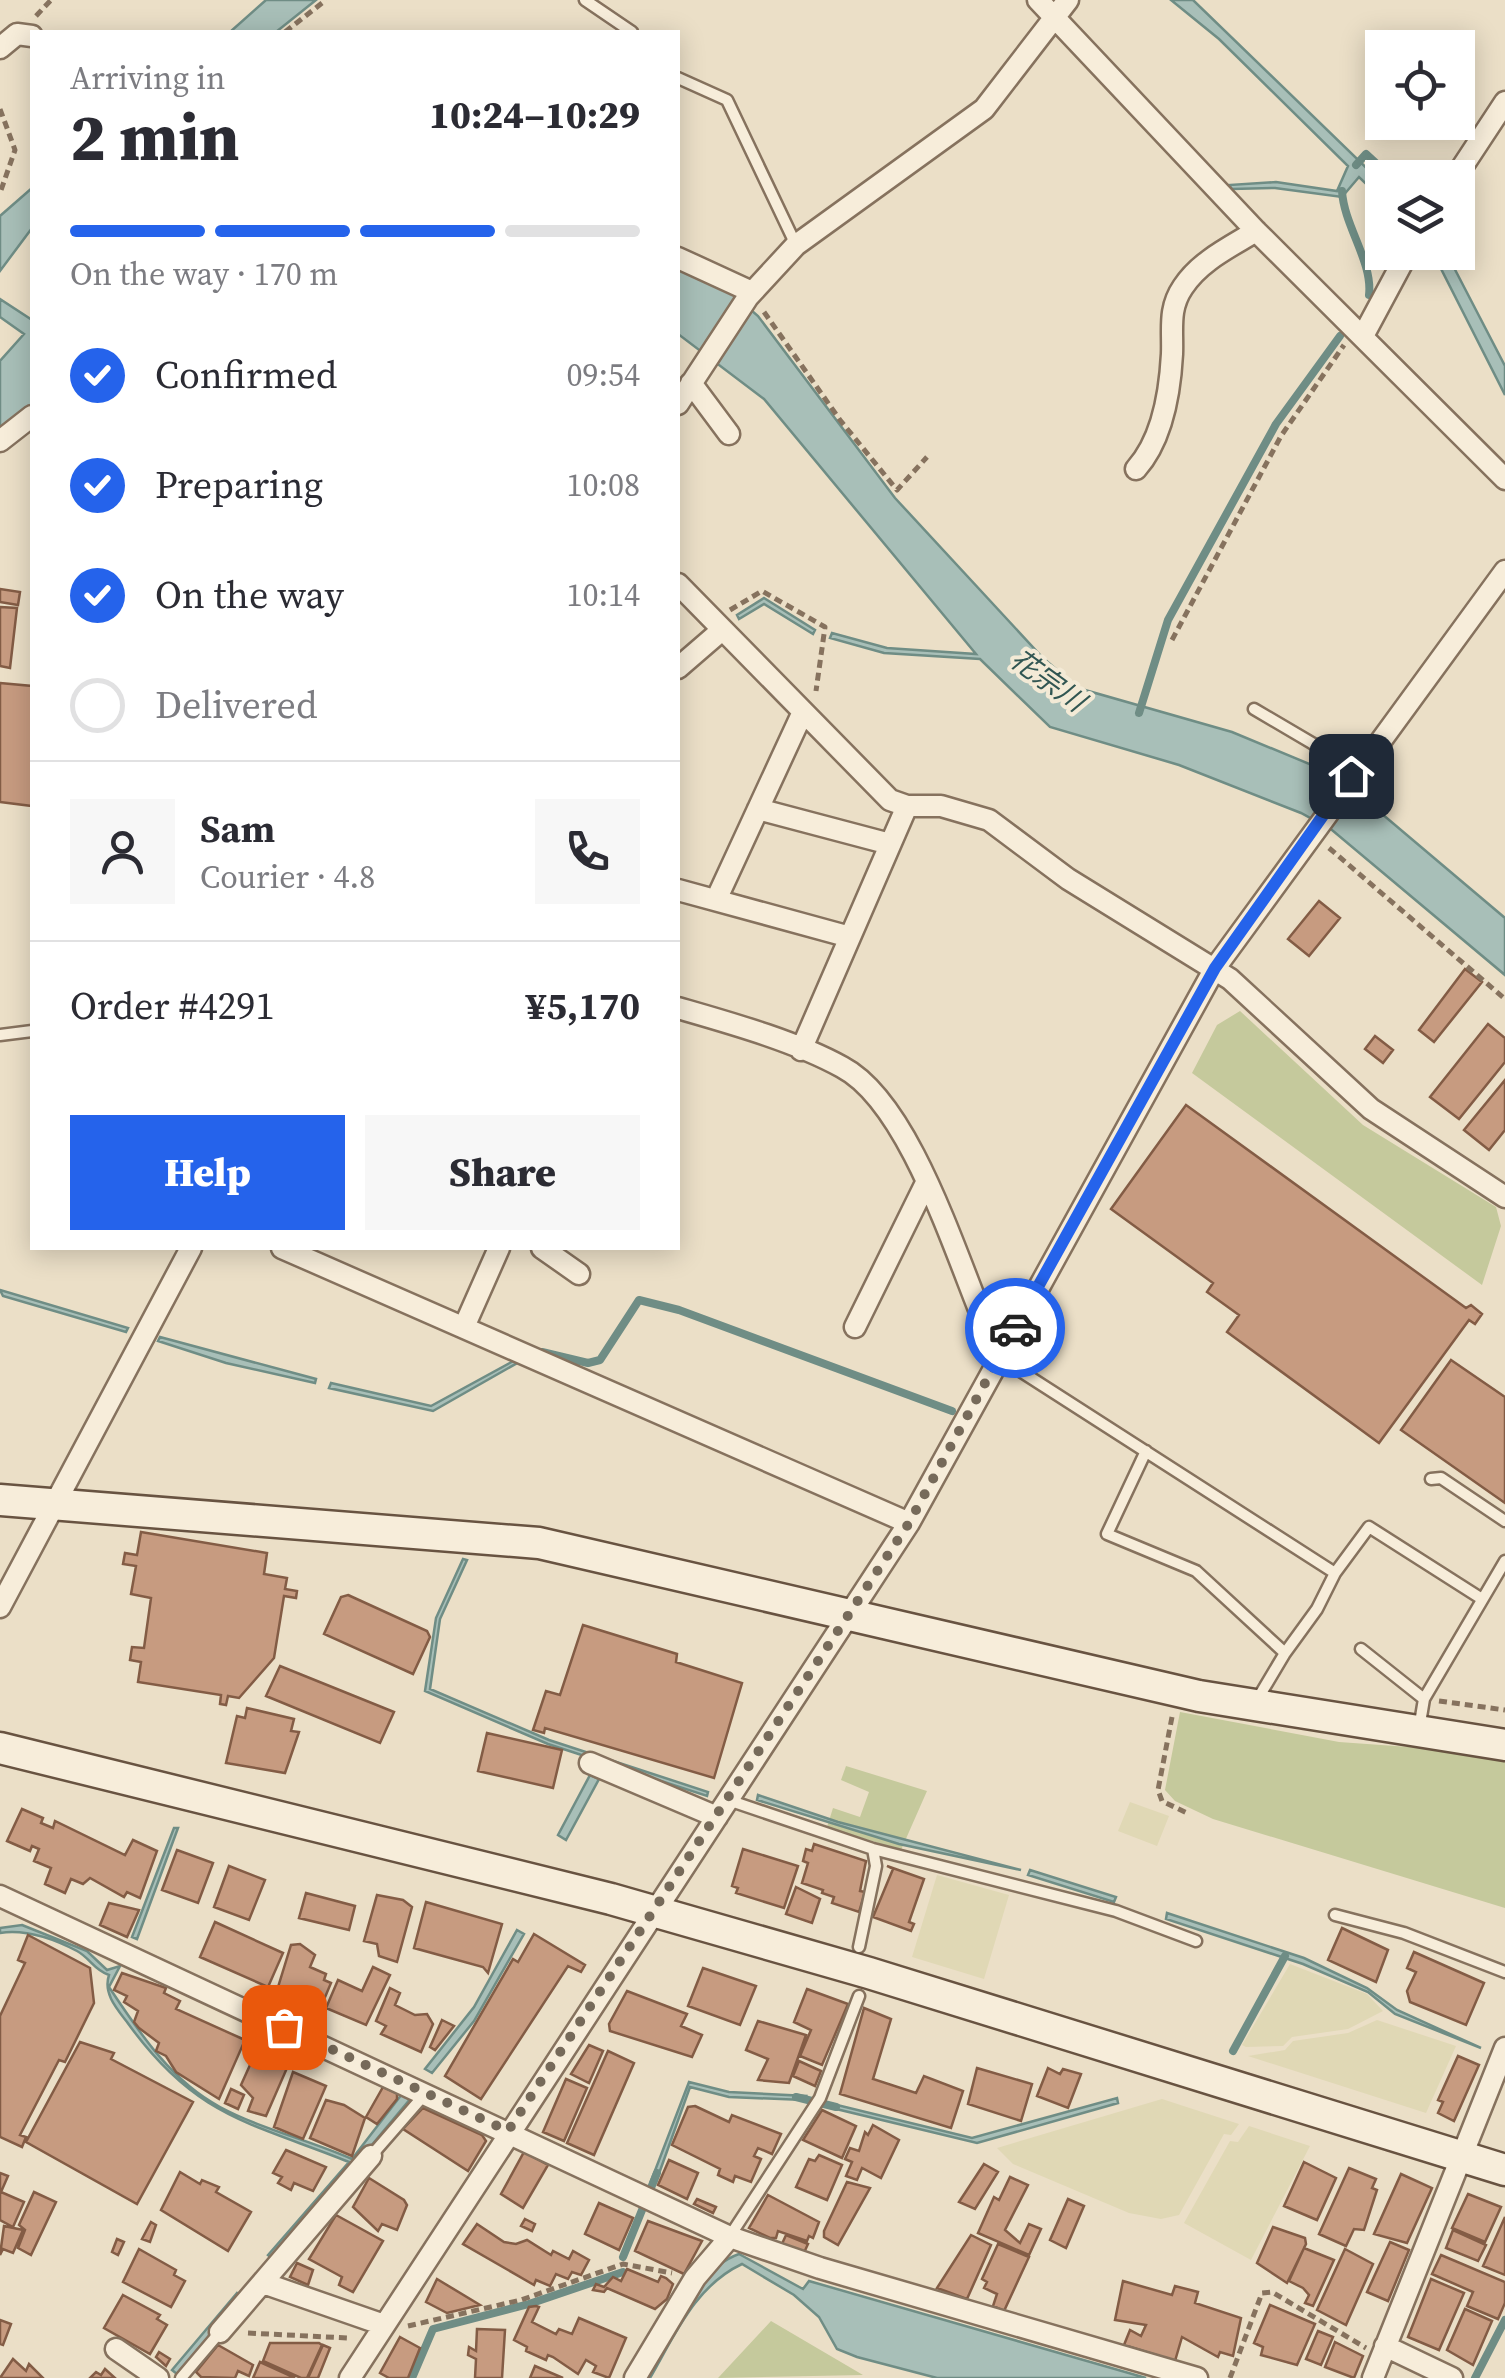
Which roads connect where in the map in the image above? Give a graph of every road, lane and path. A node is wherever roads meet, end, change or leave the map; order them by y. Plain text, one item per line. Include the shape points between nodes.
1 (326, 0) edge
2 (585, 0) edge
3 (1038, 0) edge
4 (1068, 0) edge
5 (1054, 19) junction
6 (288, 30) edge
7 (629, 30) edge
8 (30, 36) edge
9 (0, 48) edge
10 (680, 79) edge
11 (1505, 102) edge
12 (0, 109) edge
13 (1467, 160) edge
14 (0, 193) edge
15 (1256, 232) junction
16 (796, 244) junction
17 (680, 259) edge
18 (1397, 270) edge
19 (750, 294) junction
20 (1359, 332) junction
21 (691, 383) junction
22 (680, 401) edge
23 (30, 418) edge
24 (729, 434) dead end
25 (0, 441) edge
26 (927, 458) dead end
27 (1136, 469) dead end
28 (1505, 479) edge
29 (1505, 571) edge
30 (680, 586) edge
31 (718, 625) junction
32 (1172, 640) dead end
33 (680, 666) edge
34 (1254, 709) dead end
35 (810, 722) junction
36 (1354, 772) junction
37 (906, 806) junction
38 (758, 809) junction
39 (1319, 836) junction
40 (890, 844) junction
41 (680, 891) edge
42 (716, 900) junction
43 (850, 937) junction
44 (1215, 968) junction
45 (1505, 999) edge
46 (680, 1009) edge
47 (30, 1031) edge
48 (0, 1035) edge
49 (802, 1050) junction
50 (925, 1185) junction
51 (1504, 1198) edge
52 (189, 1250) edge
53 (287, 1250) edge
54 (498, 1250) edge
55 (545, 1250) edge
56 (579, 1274) dead end
57 (464, 1327) junction
58 (855, 1327) dead end
59 (999, 1357) junction
60 (1146, 1451) junction
61 (1431, 1480) dead end
62 (0, 1500) edge
63 (52, 1504) junction
64 (1505, 1521) edge
65 (909, 1523) junction
66 (1505, 1562) edge
67 (1335, 1573) junction
68 (1482, 1598) junction
69 (0, 1606) edge
70 (850, 1613) junction
71 (1361, 1650) dead end
72 (1285, 1653) junction
73 (1424, 1699) junction
74 (1254, 1704) junction
75 (1505, 1710) edge
76 (1172, 1718) dead end
77 (1418, 1730) junction
78 (1505, 1745) edge
79 (0, 1748) edge
80 (590, 1763) dead end
81 (722, 1808) junction
82 (1188, 1814) dead end
83 (873, 1849) junction
84 (0, 1896) edge
85 (654, 1912) junction
86 (1335, 1915) dead end
87 (1196, 1941) dead end
88 (859, 1947) dead end
89 (1505, 1972) edge
90 (859, 1996) dead end
91 (1505, 2048) edge
92 (426, 2093) junction
93 (508, 2131) junction
94 (371, 2156) joint
95 (1464, 2156) junction
96 (1505, 2170) edge
97 (730, 2237) junction
98 (695, 2278) junction
99 (266, 2284) junction
100 (220, 2332) junction
101 (379, 2332) junction
102 (116, 2348) dead end
103 (1383, 2351) junction
104 (158, 2378) edge
105 (182, 2378) edge
106 (350, 2378) edge
107 (635, 2378) edge
108 (1197, 2378) edge
109 (1230, 2378) edge
110 (1373, 2378) edge
111 (1452, 2378) edge

1 - 6 path
2 - 7 lane
3 - 5 street
4 - 5 street
5 - 15 street
5 - 16 street via 984,109
8 - 9 street via 18,34
10 - 16 lane via 727,100
11 - 13 street
12 - 14 path via 15,150
15 - 20 street
15 - 27 street via 1206,261 1183,286 1171,310 1162,417 1150,454
16 - 19 street
17 - 19 street
18 - 20 street
19 - 21 street
19 - 26 path via 897,490
20 - 28 street
20 - 32 path via 1281,436
21 - 22 street
21 - 24 street
23 - 25 street
29 - 36 street
30 - 31 street
31 - 33 street
31 - 35 street
31 - 35 path via 762,591 825,627
34 - 36 lane
35 - 37 street via 890,800
35 - 38 street
36 - 39 street
37 - 40 street
37 - 44 street via 941,806 989,820 1068,880
38 - 40 street
38 - 42 street
39 - 44 street
39 - 45 path
40 - 43 street
41 - 42 street
42 - 43 street
43 - 49 street
44 - 51 street via 1372,1108
44 - 59 street
46 - 49 street
47 - 48 lane
49 - 50 street via 845,1068 879,1095
50 - 58 street
50 - 59 street
52 - 63 street
53 - 57 street
54 - 57 street
55 - 56 street
57 - 65 street
59 - 60 lane
59 - 65 street
60 - 67 lane
60 - 72 lane via 1106,1534 1196,1571
61 - 64 lane via 1441,1478
62 - 63 street
63 - 69 street
63 - 70 street via 539,1543
65 - 70 street
66 - 68 lane
67 - 68 lane via 1368,1527
67 - 72 lane
68 - 73 lane
70 - 74 street
70 - 81 street
71 - 73 lane
72 - 74 lane
73 - 75 path
73 - 77 lane
74 - 77 street
76 - 82 path via 1158,1790 1162,1801
77 - 78 street
79 - 85 street
80 - 81 street
81 - 83 lane
81 - 85 street
83 - 87 lane via 1028,1885
83 - 88 lane via 876,1866
84 - 92 street
85 - 93 street
85 - 95 street
86 - 89 lane
90 - 97 lane via 820,2098
91 - 95 street
92 - 93 street
92 - 94 lane
93 - 97 street
93 - 101 street
94 - 99 street
95 - 96 street
95 - 103 street
97 - 98 street
97 - 108 street
98 - 101 path via 623,2264 520,2300
98 - 107 street
99 - 100 street
99 - 101 street
100 - 101 path
100 - 105 lane
101 - 106 street
102 - 104 street
103 - 109 path via 1272,2292 1262,2293
103 - 110 street
103 - 111 street

